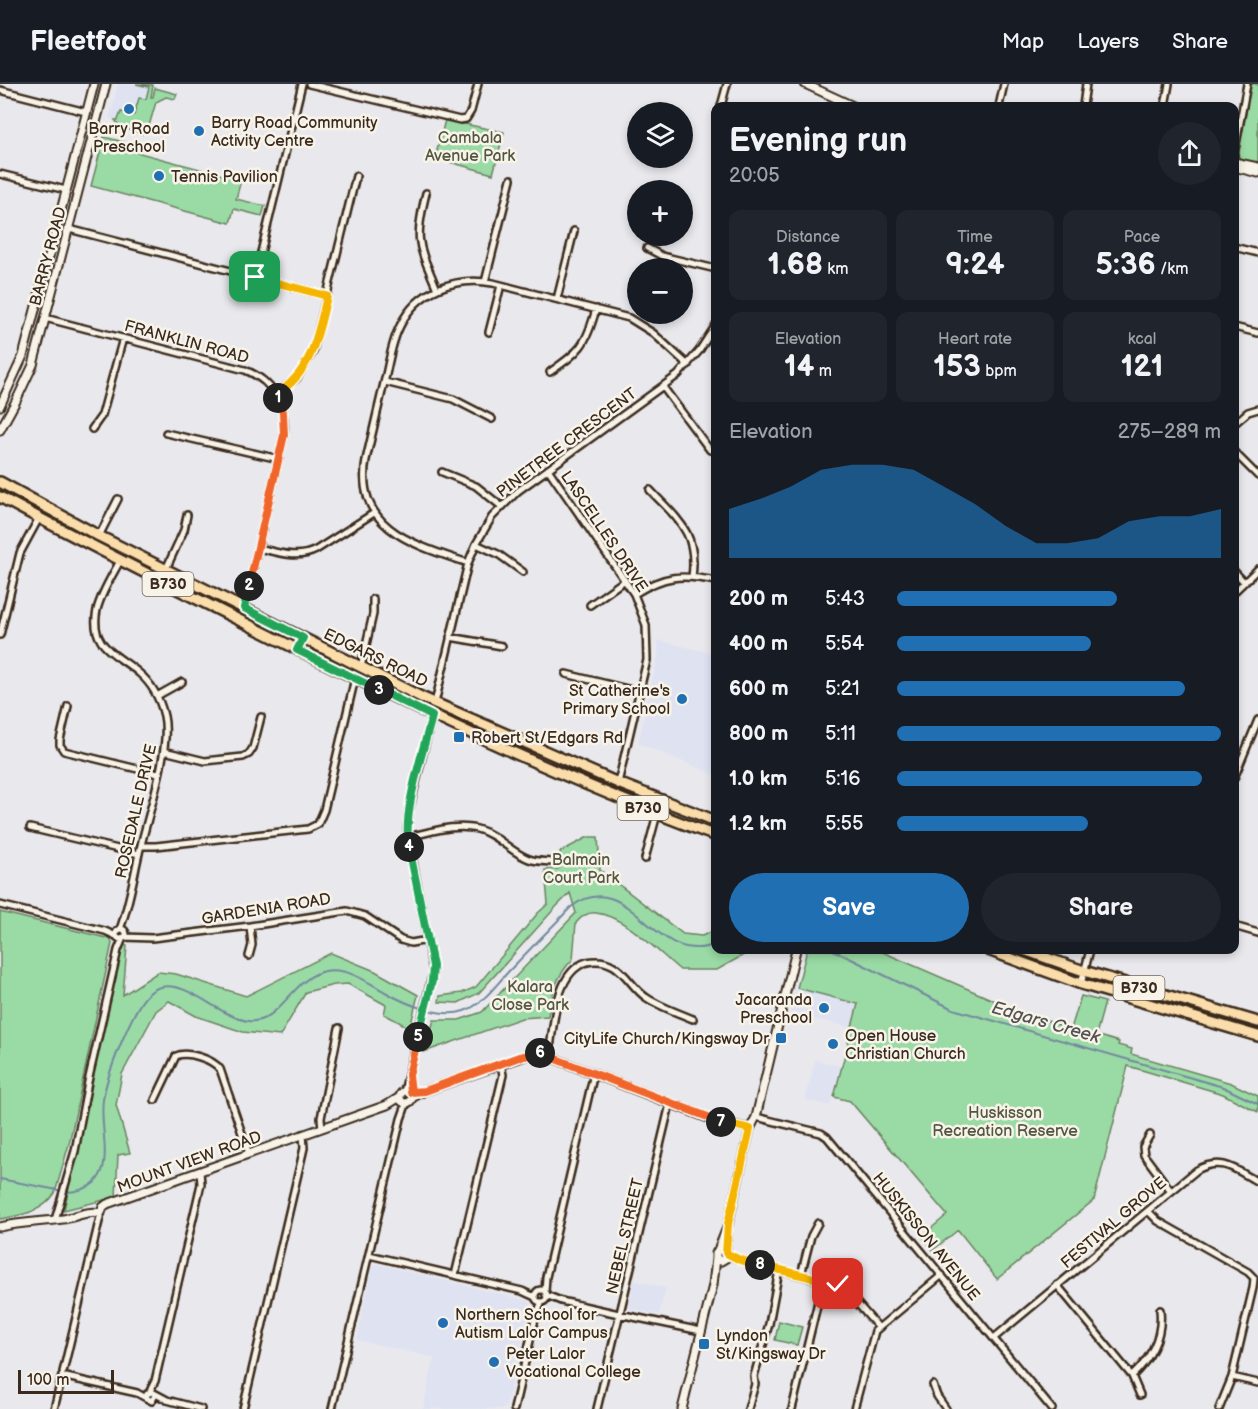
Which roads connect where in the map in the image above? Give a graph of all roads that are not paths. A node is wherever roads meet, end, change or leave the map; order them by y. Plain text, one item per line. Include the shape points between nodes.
1 (94, 84) edge
2 (106, 84) edge
3 (302, 84) edge
4 (309, 84) edge
5 (478, 84) edge
6 (727, 84) edge
7 (805, 84) edge
8 (1004, 84) edge
9 (1086, 84) edge
10 (1169, 84) edge
11 (1247, 84) edge
12 (0, 90) edge
13 (722, 102) edge
14 (839, 102) edge
15 (1000, 102) edge
16 (1084, 102) edge
17 (1166, 102) edge
18 (86, 112) junction
19 (1239, 128) edge
20 (1239, 163) edge
21 (1258, 167) edge
22 (1239, 168) edge
23 (1258, 173) edge
24 (0, 174) edge
25 (356, 176) dead end
26 (511, 179) dead end
27 (66, 190) junction
28 (426, 193) dead end
29 (69, 229) junction
30 (574, 231) dead end
31 (647, 248) dead end
32 (1239, 248) edge
33 (1258, 253) edge
34 (711, 268) edge
35 (255, 277) junction
36 (485, 282) junction
37 (501, 285) junction
38 (437, 289) junction
39 (327, 296) junction
40 (557, 299) junction
41 (596, 309) junction
42 (34, 315) junction
43 (45, 318) junction
44 (1239, 328) edge
45 (489, 332) dead end
46 (711, 333) edge
47 (1258, 333) edge
48 (123, 338) junction
49 (688, 365) junction
50 (550, 372) dead end
51 (385, 382) junction
52 (0, 384) edge
53 (663, 387) junction
54 (9, 389) junction
55 (276, 394) junction
56 (0, 406) edge
57 (1258, 409) edge
58 (492, 419) dead end
59 (1239, 420) edge
60 (92, 429) dead end
61 (0, 430) edge
62 (166, 433) dead end
63 (710, 450) dead end
64 (1239, 457) edge
65 (279, 459) junction
66 (548, 469) junction
67 (442, 472) dead end
68 (1258, 476) edge
69 (0, 482) edge
70 (650, 490) dead end
71 (0, 497) edge
72 (118, 499) dead end
73 (501, 506) junction
74 (374, 513) junction
75 (187, 515) dead end
76 (39, 518) junction
77 (99, 536) junction
78 (476, 544) junction
79 (258, 548) junction
80 (120, 561) junction
81 (468, 563) junction
82 (166, 569) junction
83 (1258, 569) edge
84 (523, 572) dead end
85 (692, 577) junction
86 (1239, 577) edge
87 (625, 580) junction
88 (711, 580) edge
89 (1245, 582) junction
90 (1239, 587) edge
91 (634, 594) junction
92 (373, 599) dead end
93 (590, 605) dead end
94 (244, 608) junction
95 (0, 635) edge
96 (450, 637) junction
97 (303, 638) junction
98 (502, 646) dead end
99 (297, 650) junction
100 (361, 667) junction
101 (566, 674) dead end
102 (355, 678) junction
103 (182, 682) dead end
104 (640, 692) junction
105 (157, 696) junction
106 (435, 703) junction
107 (68, 706) dead end
108 (432, 716) junction
109 (261, 717) dead end
110 (1258, 720) edge
111 (529, 744) junction
112 (164, 751) junction
113 (524, 756) junction
114 (1239, 766) edge
115 (158, 774) junction
116 (618, 783) junction
117 (657, 814) junction
118 (703, 817) junction
119 (711, 819) edge
120 (30, 828) dead end
121 (699, 830) junction
122 (711, 834) edge
123 (407, 837) junction
124 (141, 846) junction
125 (139, 854) junction
126 (645, 859) dead end
127 (552, 862) dead end
128 (0, 905) edge
129 (250, 926) junction
130 (1239, 927) edge
131 (1258, 933) edge
132 (121, 934) junction
133 (428, 940) junction
134 (795, 954) edge
135 (999, 954) edge
136 (1035, 954) edge
137 (1089, 954) edge
138 (249, 956) dead end
139 (1084, 971) junction
140 (1081, 984) junction
141 (1243, 1017) junction
142 (693, 1019) dead end
143 (1258, 1022) edge
144 (339, 1028) dead end
145 (1239, 1030) junction
146 (1258, 1036) edge
147 (549, 1055) junction
148 (501, 1064) junction
149 (594, 1073) junction
150 (406, 1097) junction
151 (155, 1100) dead end
152 (670, 1104) junction
153 (756, 1117) junction
154 (322, 1128) junction
155 (750, 1129) junction
156 (303, 1134) junction
157 (1150, 1135) dead end
158 (249, 1154) junction
159 (200, 1171) junction
160 (1258, 1182) edge
161 (1171, 1191) junction
162 (1148, 1211) junction
163 (101, 1213) junction
164 (55, 1220) junction
165 (818, 1223) dead end
166 (0, 1227) edge
167 (369, 1255) junction
168 (722, 1256) junction
169 (779, 1270) junction
170 (455, 1275) junction
171 (801, 1275) junction
172 (942, 1275) junction
173 (824, 1281) junction
174 (1057, 1285) junction
175 (541, 1296) junction
176 (1160, 1310) dead end
177 (620, 1314) junction
178 (878, 1328) junction
179 (701, 1331) junction
180 (994, 1338) junction
181 (65, 1375) junction
182 (1132, 1376) junction
183 (1232, 1377) junction
184 (1258, 1383) edge
185 (933, 1385) dead end
186 (1140, 1395) dead end
187 (151, 1396) junction
188 (242, 1408) edge
189 (54, 1409) edge
190 (148, 1409) edge
191 (201, 1409) edge
192 (332, 1409) edge
193 (514, 1409) edge
194 (597, 1409) edge
195 (682, 1409) edge
196 (748, 1409) edge
197 (792, 1409) edge
198 (854, 1409) edge
199 (946, 1409) edge
200 (1052, 1409) edge
201 (1218, 1409) edge

1 - 18 street, BARRY ROAD
2 - 29 street, BARRY ROAD
3 - 35 street
4 - 5 street via 460,120 470,114
6 - 13 street
7 - 14 street
8 - 15 street
9 - 16 street
10 - 17 street
11 - 19 street
12 - 18 street
18 - 27 street, BARRY ROAD
20 - 21 street
22 - 23 street
24 - 27 street
25 - 39 street
26 - 36 street
27 - 42 street, BARRY ROAD
28 - 38 street via 418,237
29 - 35 street
29 - 43 street, BARRY ROAD
30 - 40 street
31 - 34 street via 662,256
32 - 33 street
35 - 39 street
36 - 37 street
36 - 38 street via 460,282
37 - 40 street
37 - 45 street
38 - 51 street via 417,303 401,324
39 - 55 street via 308,361 297,378
40 - 41 street
41 - 49 street via 629,318 646,328
41 - 50 street via 582,346
42 - 43 street
42 - 54 street, BARRY ROAD
43 - 48 street, FRANKLIN ROAD
43 - 61 street, BARRY ROAD via 30,374
44 - 47 street
46 - 49 street, PINETREE CRESCENT
48 - 55 street, FRANKLIN ROAD via 245,370 261,378
48 - 60 street via 102,415
49 - 53 street, PINETREE CRESCENT
51 - 58 street via 453,399
51 - 74 street via 364,477 365,493
52 - 54 street
53 - 63 street
53 - 66 street, PINETREE CRESCENT
54 - 56 street, BARRY ROAD
55 - 65 street via 285,428
57 - 59 street
62 - 65 street
64 - 68 street
65 - 79 street
66 - 73 street, PINETREE CRESCENT
66 - 87 street, LASCELLES DRIVE
67 - 73 street via 476,486
69 - 77 main road, EDGARS ROAD / B730
70 - 85 street via 689,536 694,555
71 - 76 main road, EDGARS ROAD / B730
72 - 77 street
73 - 78 street, PINETREE CRESCENT
74 - 79 street via 306,554
74 - 81 street via 393,532
75 - 82 street
76 - 80 main road, EDGARS ROAD / B730
76 - 95 street via 20,553
77 - 82 main road, EDGARS ROAD / B730
78 - 81 street, PINETREE CRESCENT
78 - 84 street
79 - 94 street
80 - 99 main road, EDGARS ROAD / B730
80 - 105 street, ROSEDALE DRIVE via 98,605 97,628 106,649 138,672
81 - 96 street, PINETREE CRESCENT
82 - 94 main road, EDGARS ROAD / B730
83 - 89 street
85 - 88 street
85 - 91 street via 660,580
86 - 89 street
87 - 91 street, LASCELLES DRIVE
87 - 93 street
89 - 90 street
91 - 104 street, LASCELLES DRIVE via 643,615 648,645
92 - 100 street
94 - 97 main road, EDGARS ROAD / B730
96 - 98 street
96 - 106 street, PINETREE CRESCENT
97 - 99 main road
97 - 100 main road, EDGARS ROAD / B730
99 - 102 main road, EDGARS ROAD / B730
100 - 106 main road, EDGARS ROAD / B730
101 - 104 street
102 - 108 main road, EDGARS ROAD / B730
102 - 124 street via 318,824 308,829
103 - 105 street
104 - 116 street, LASCELLES DRIVE
105 - 112 street, ROSEDALE DRIVE via 166,726
106 - 111 main road, EDGARS ROAD / B730
107 - 115 street via 60,740 64,751
108 - 113 main road, EDGARS ROAD / B730
108 - 123 street via 409,811
109 - 112 street via 254,748 243,757 204,761
110 - 114 street
111 - 113 main road
111 - 116 main road, EDGARS ROAD / B730
112 - 115 street, ROSEDALE DRIVE
113 - 117 main road, EDGARS ROAD / B730
115 - 124 street, ROSEDALE DRIVE
116 - 118 main road, EDGARS ROAD / B730
117 - 121 main road, EDGARS ROAD / B730
117 - 126 street
118 - 119 main road, EDGARS ROAD / B730
118 - 121 main road
120 - 125 street
121 - 122 main road, EDGARS ROAD / B730
123 - 127 street via 470,828 486,832 526,858
123 - 133 street
124 - 125 street, ROSEDALE DRIVE
125 - 132 street, ROSEDALE DRIVE
128 - 132 street, GARDENIA ROAD
129 - 132 street, GARDENIA ROAD via 152,938
129 - 133 street, GARDENIA ROAD via 347,911 364,916 401,940
129 - 138 street
130 - 131 street
132 - 164 street, ROSEDALE DRIVE via 75,1151
133 - 150 street via 433,972
134 - 153 street
135 - 140 main road, B730
136 - 139 main road, B730
137 - 139 street
139 - 140 street
139 - 141 main road, B730
140 - 145 main road, B730
141 - 143 main road, B730
141 - 145 main road
142 - 147 street via 645,998 611,964 585,963 570,972 562,986
144 - 154 street
145 - 146 main road, B730
147 - 148 street, MOUNT VIEW ROAD via 531,1054
147 - 149 street, MOUNT VIEW ROAD
148 - 150 street, MOUNT VIEW ROAD
148 - 170 street via 503,1075
149 - 152 street, MOUNT VIEW ROAD
149 - 175 street
150 - 154 street, MOUNT VIEW ROAD
150 - 167 street
151 - 158 street via 176,1056 189,1054 216,1064
152 - 155 street, MOUNT VIEW ROAD
152 - 177 street, NEBEL STREET
153 - 155 street
153 - 172 street, HUSKISSON AVENUE via 827,1137
154 - 156 street, MOUNT VIEW ROAD
155 - 168 street
156 - 158 street, MOUNT VIEW ROAD
156 - 188 street via 304,1148
157 - 161 street via 1143,1147 1144,1155
158 - 159 street, MOUNT VIEW ROAD
159 - 163 street, MOUNT VIEW ROAD via 106,1204
159 - 187 street via 201,1184
160 - 161 street, FESTIVAL GROVE via 1217,1163 1197,1170
161 - 162 street, FESTIVAL GROVE
162 - 174 street, FESTIVAL GROVE
162 - 183 street via 1158,1221 1254,1278
163 - 164 street, MOUNT VIEW ROAD via 88,1211
163 - 181 street
164 - 166 street, MOUNT VIEW ROAD
165 - 171 street
167 - 170 street
167 - 192 street
168 - 169 street
168 - 179 street
169 - 171 street
169 - 196 street
170 - 175 street
171 - 173 street
172 - 178 street
172 - 180 street, HUSKISSON AVENUE
173 - 178 street via 845,1288
173 - 197 street
174 - 180 street, FESTIVAL GROVE
174 - 182 street
175 - 177 street
175 - 193 street
176 - 182 street via 1152,1352
177 - 179 street
177 - 194 street, NEBEL STREET
178 - 198 street
179 - 195 street
180 - 200 street, HUSKISSON AVENUE
181 - 187 street
181 - 189 street
182 - 186 street
183 - 184 street
183 - 201 street
185 - 199 street
187 - 190 street
187 - 191 street

